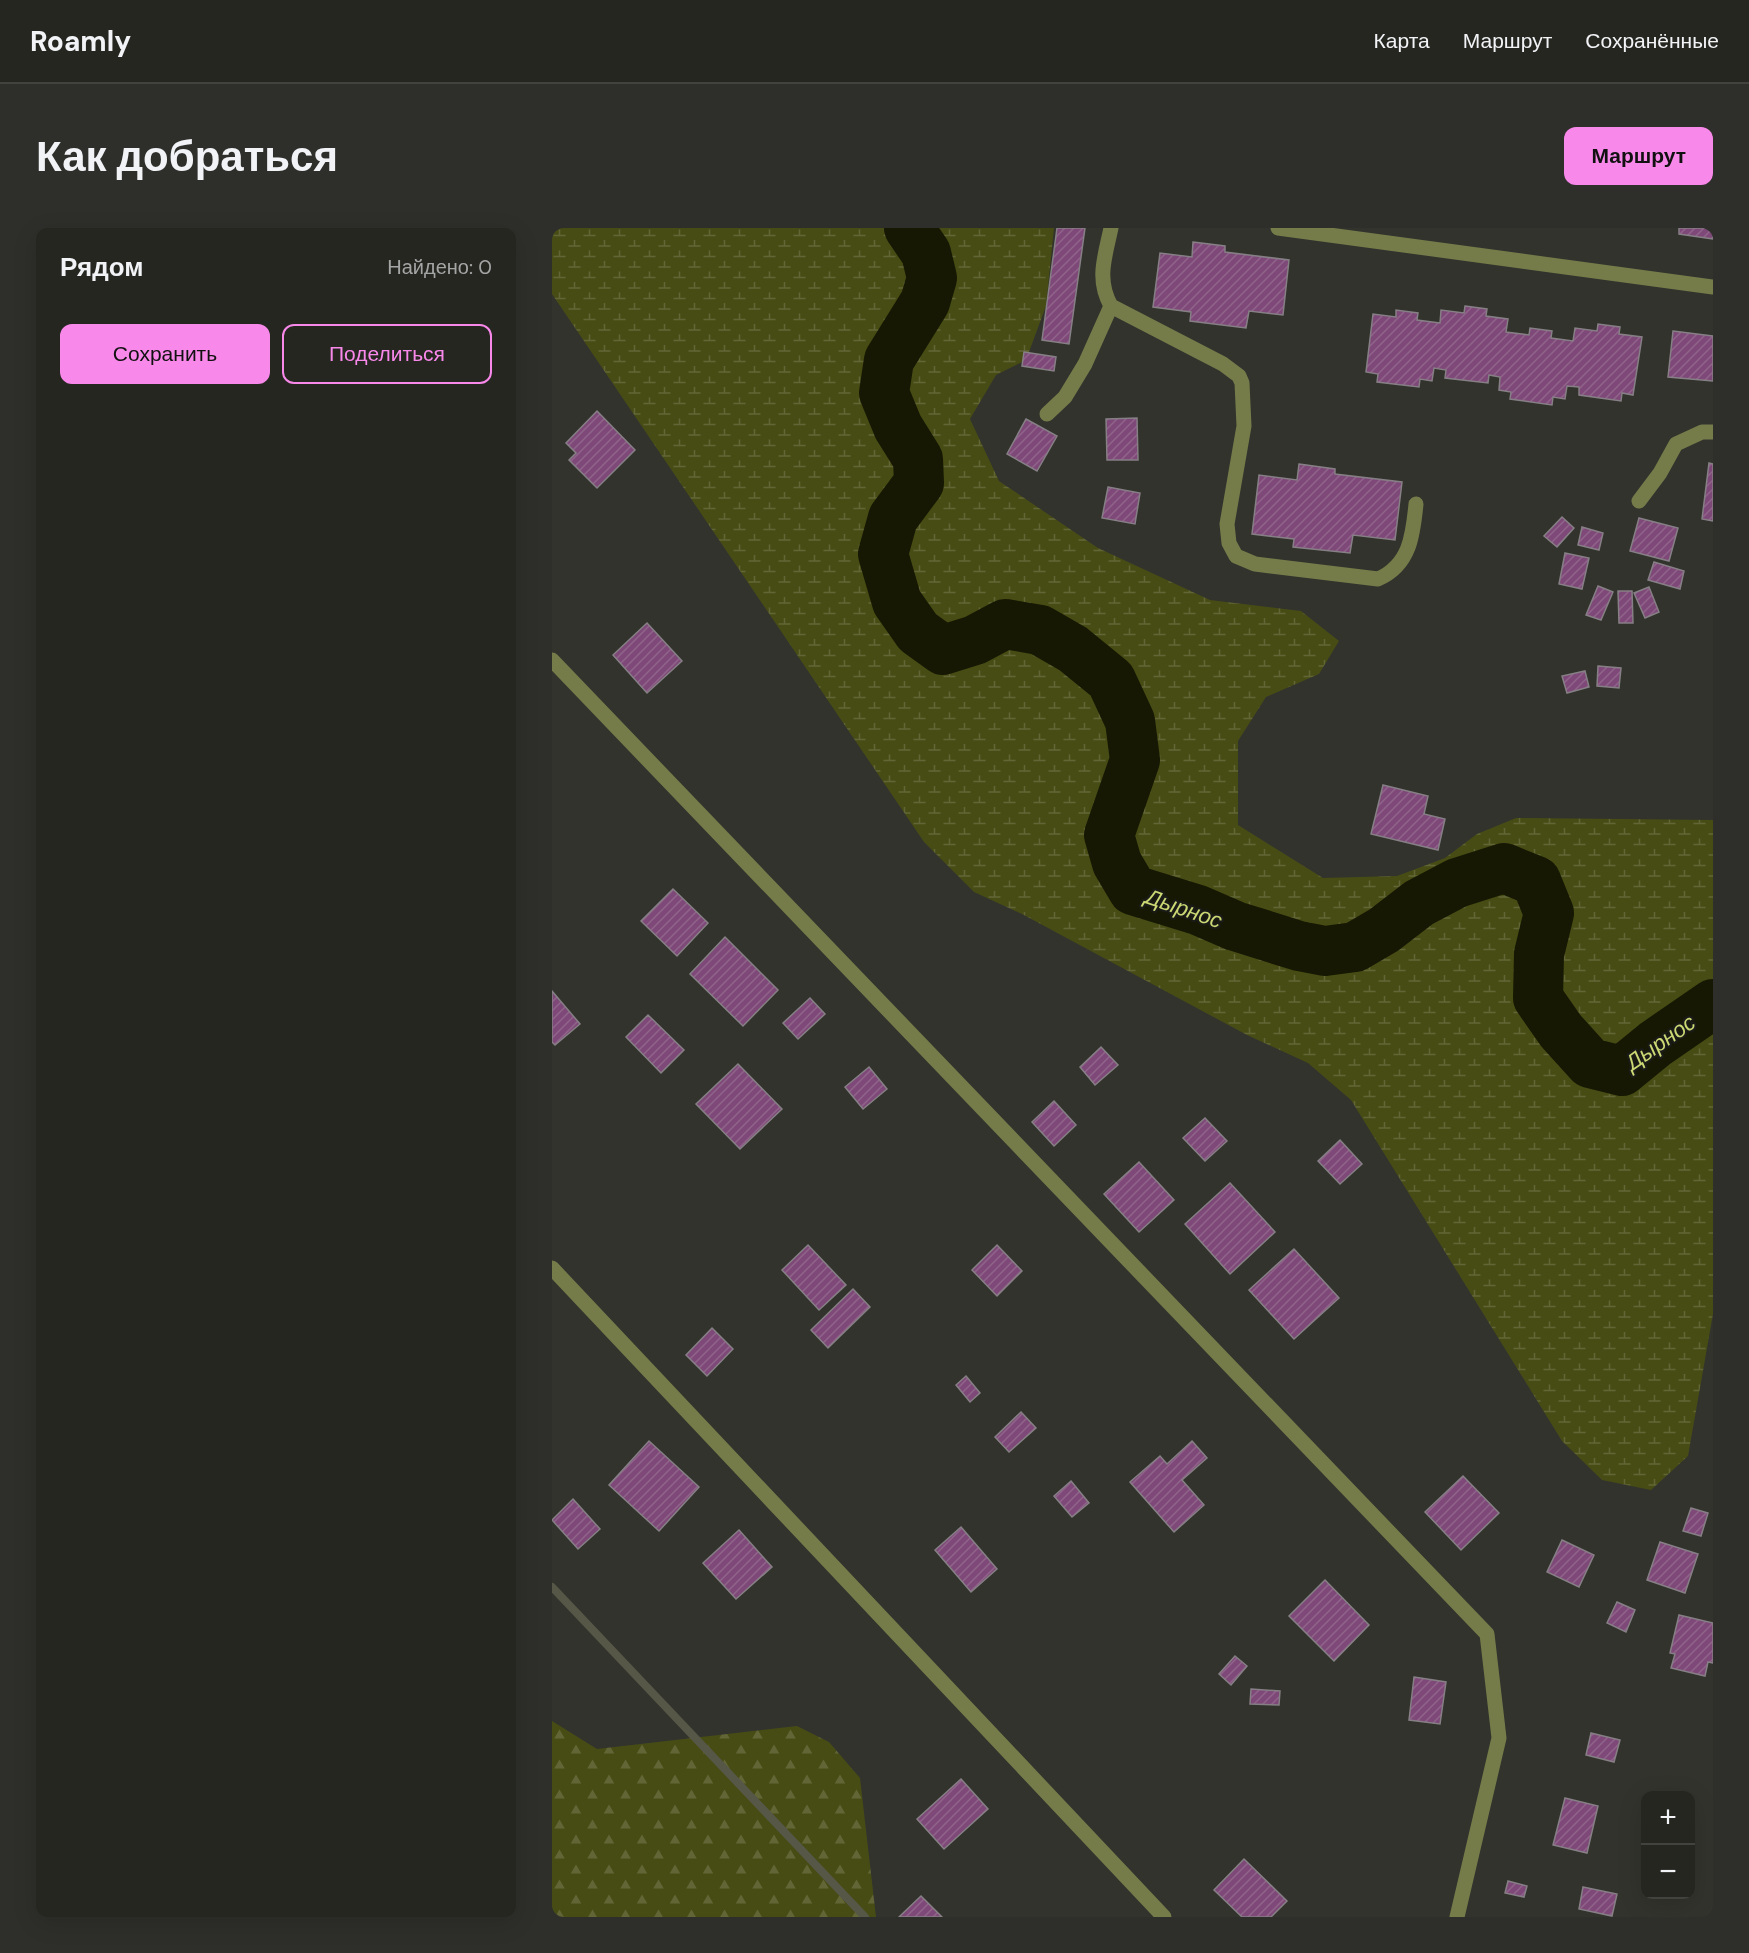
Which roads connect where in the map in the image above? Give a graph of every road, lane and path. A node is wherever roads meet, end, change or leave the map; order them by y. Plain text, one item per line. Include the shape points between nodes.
1 (1111, 228) edge
2 (1278, 228) edge
3 (1713, 287) edge
4 (1112, 306) junction
5 (1047, 414) dead end
6 (1713, 432) edge
7 (1639, 501) dead end
8 (1416, 504) dead end
9 (552, 660) edge
10 (552, 1268) edge
11 (1164, 1917) edge
12 (1457, 1917) edge

1 - 4 street via 1102,284
2 - 3 street
4 - 5 street via 1085,364 1065,397
4 - 8 street via 1239,376 1244,426 1227,525 1229,543 1236,556 1255,564 1378,579 1403,560
6 - 7 street via 1702,432 1676,444
9 - 12 street via 1487,1634 1499,1738
10 - 11 street

